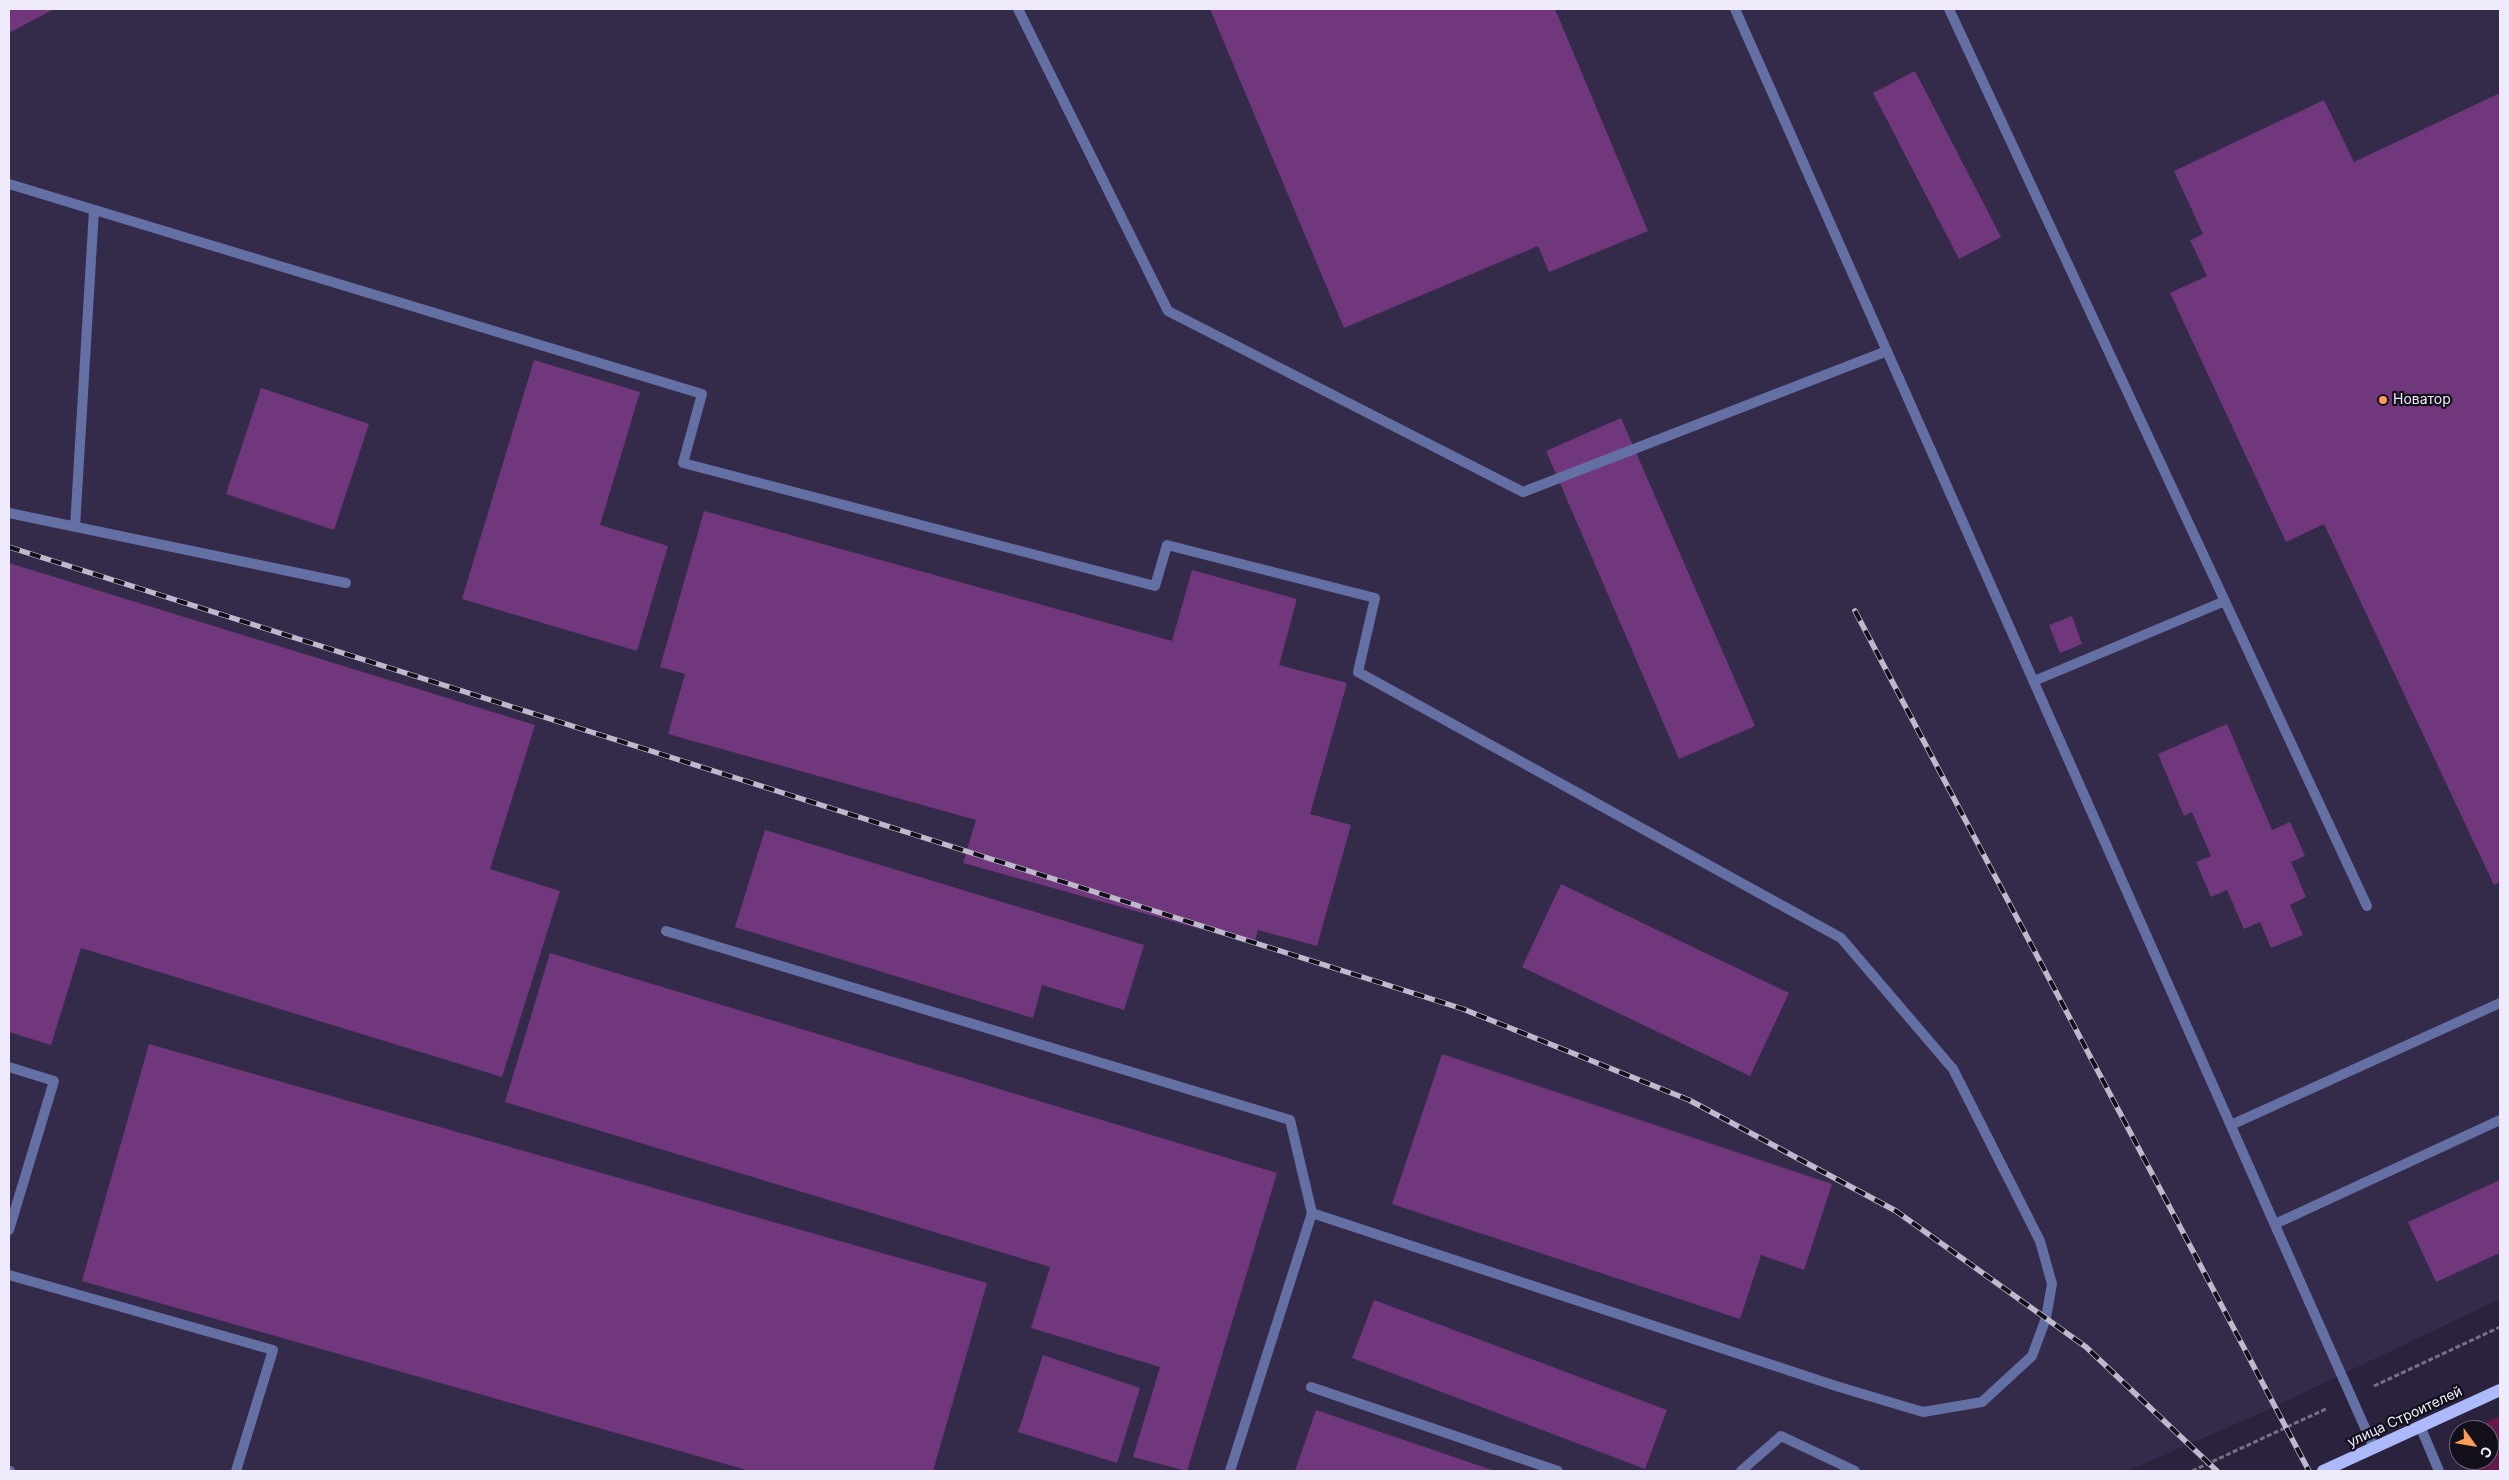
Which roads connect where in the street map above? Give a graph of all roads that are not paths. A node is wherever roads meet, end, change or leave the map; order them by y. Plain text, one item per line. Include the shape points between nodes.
1 (1018, 9) edge
2 (1735, 9) edge
3 (1949, 9) edge
4 (9, 184) edge
5 (94, 210) junction
6 (1887, 351) junction
7 (9, 513) edge
8 (75, 526) junction
9 (346, 583) dead end
10 (2225, 601) junction
11 (2034, 681) junction
12 (2367, 906) dead end
13 (666, 931) dead end
14 (2500, 1003) edge
15 (9, 1067) edge
16 (2500, 1120) edge
17 (2231, 1125) junction
18 (1312, 1213) junction
19 (2275, 1224) junction
20 (9, 1230) edge
21 (9, 1275) edge
22 (1311, 1387) dead end
23 (2500, 1390) edge
24 (2420, 1426) junction
25 (2374, 1448) junction
26 (236, 1471) edge
27 (1230, 1471) edge
28 (1558, 1471) edge
29 (1741, 1471) edge
30 (1855, 1471) edge
31 (2323, 1471) edge
32 (2439, 1471) edge

1 - 6 street via 1168,311 1523,492
2 - 6 street
3 - 10 street
4 - 5 street
5 - 8 street
5 - 18 street via 702,394 684,463 1155,586 1167,544 1375,598 1358,672 1841,938 1953,1069 2040,1241 2052,1284 2046,1318 2032,1356 1982,1402 1922,1412
6 - 11 street
7 - 8 street
8 - 9 street
10 - 11 street
10 - 12 street
11 - 17 street
13 - 18 street via 1290,1120
14 - 17 street
15 - 20 street via 54,1080
16 - 19 street
17 - 19 street
18 - 27 street
19 - 25 street
21 - 26 street via 273,1350
22 - 28 street
23 - 24 main road, улица Строителей
24 - 25 main road, улица Строителей
24 - 32 street
25 - 31 main road, улица Строителей
29 - 30 street via 1781,1436

